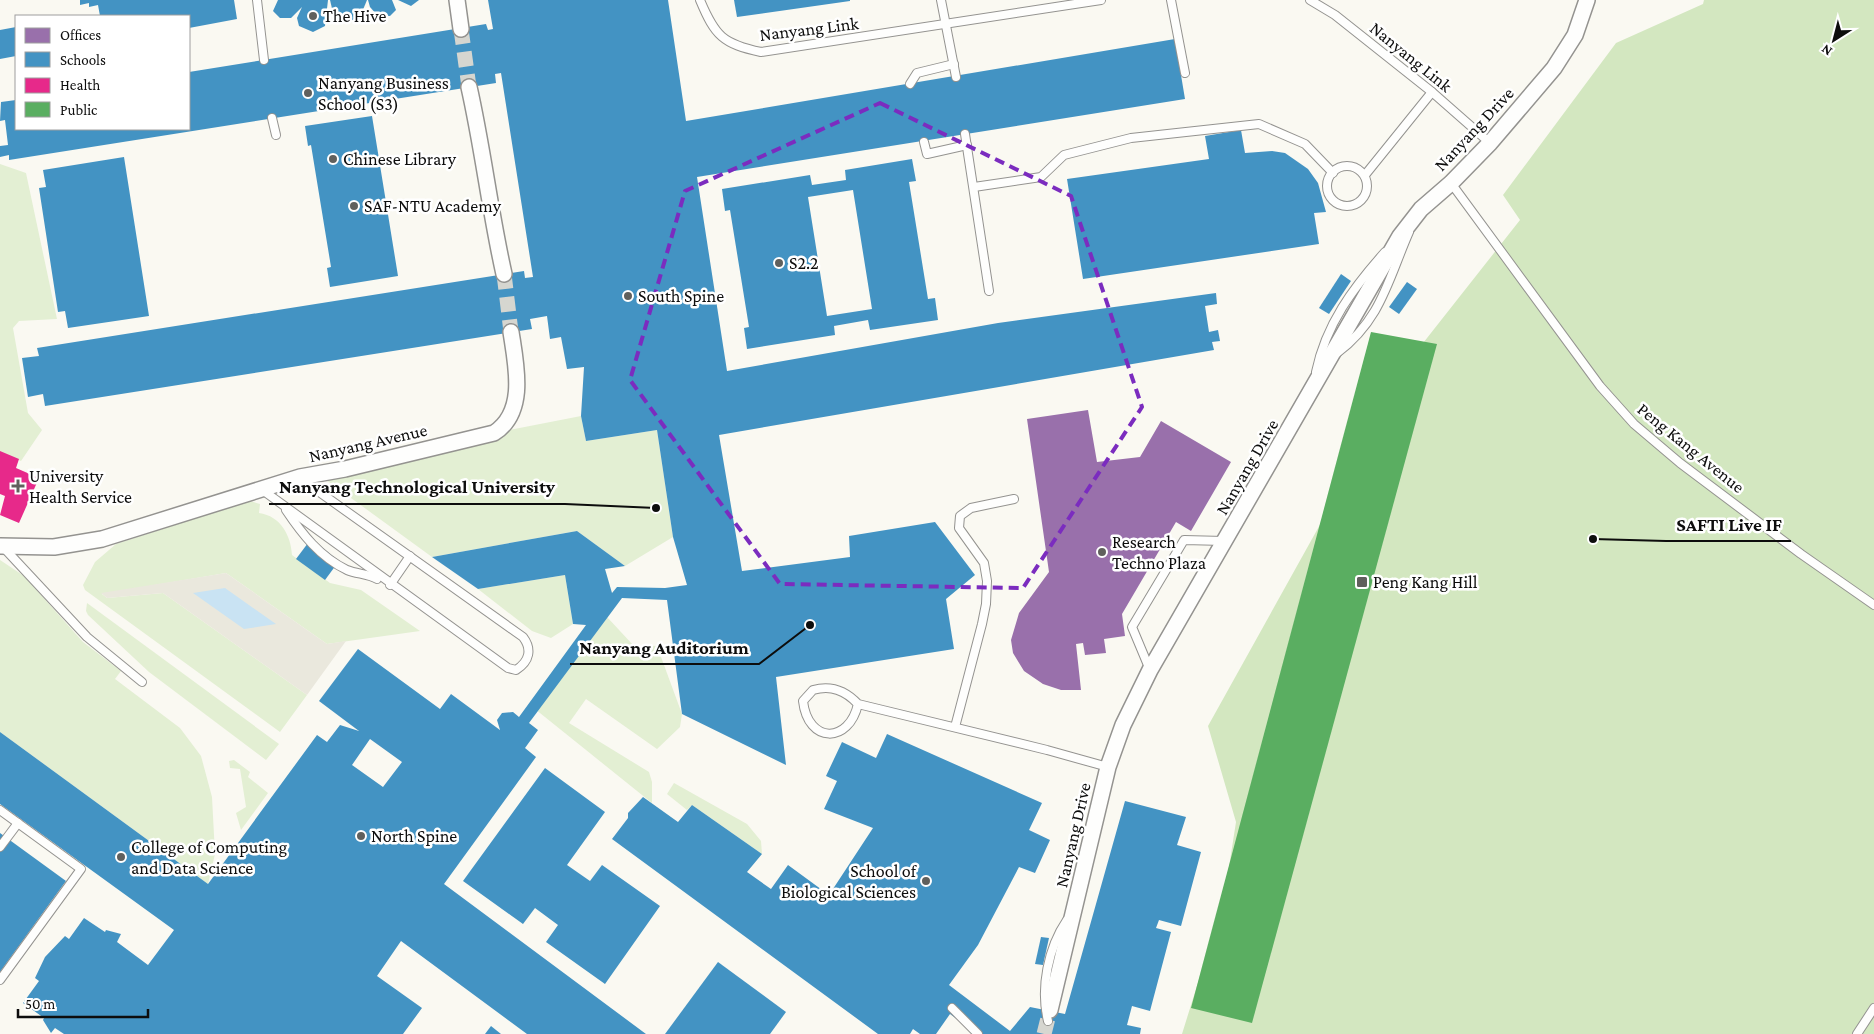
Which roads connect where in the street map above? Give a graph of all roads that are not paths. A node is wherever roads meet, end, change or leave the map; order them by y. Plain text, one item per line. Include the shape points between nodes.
1 (257, 0) edge
2 (457, 0) edge
3 (700, 0) edge
4 (941, 0) edge
5 (1101, 0) edge
6 (1171, 0) edge
7 (1310, 0) edge
8 (1586, 0) edge
9 (946, 25) junction
10 (461, 29) tunnel mouth
11 (264, 60) dead end
12 (954, 64) junction
13 (1185, 73) dead end
14 (956, 77) dead end
15 (910, 84) dead end
16 (469, 87) tunnel mouth
17 (1432, 92) junction
18 (272, 118) dead end
19 (965, 134) dead end
20 (276, 136) dead end
21 (924, 142) dead end
22 (1490, 143) junction
23 (967, 145) junction
24 (1332, 173) junction
25 (1365, 175) junction
26 (1451, 183) junction
27 (974, 187) junction
28 (1420, 211) junction
29 (1400, 236) junction
30 (504, 274) tunnel mouth
31 (989, 292) dead end
32 (511, 332) tunnel mouth
33 (1330, 359) junction
34 (1313, 389) junction
35 (300, 477) junction
36 (261, 489) junction
37 (1014, 499) dead end
38 (283, 506) junction
39 (1226, 541) junction
40 (1, 546) edge
41 (410, 556) junction
42 (390, 585) junction
43 (1874, 605) edge
44 (1150, 670) junction
45 (142, 682) dead end
46 (858, 704) junction
47 (955, 727) junction
48 (1108, 767) junction
49 (0, 810) edge
50 (18, 823) junction
51 (0, 847) edge
52 (0, 980) edge
53 (952, 1008) dead end
54 (1874, 1008) edge
55 (1049, 1016) tunnel mouth
56 (978, 1034) edge
57 (1857, 1034) edge

1 - 11 lane
2 - 10 street
3 - 9 lane, Nanyang Link via 708,20 726,40 761,52
4 - 9 lane
5 - 9 lane, Nanyang Link
6 - 13 lane
7 - 17 lane, Nanyang Link via 1335,15
8 - 22 street, Nanyang Drive via 1575,35 1564,54
9 - 12 lane
12 - 14 lane
12 - 15 lane via 917,74
16 - 30 street
17 - 22 lane, Nanyang Link
17 - 25 lane
18 - 20 lane
19 - 23 lane
21 - 23 lane via 927,154
22 - 26 street, Nanyang Drive
23 - 27 lane
24 - 25 lane via 1346,166 1357,168
24 - 25 lane via 1327,187 1330,197 1338,204 1348,206 1358,203 1366,195
24 - 27 lane via 1305,144 1259,124 1131,138 1064,155 1041,177
26 - 28 street, Nanyang Drive
26 - 43 lane, Peng Kang Avenue via 1600,386 1634,424 1680,463
27 - 31 lane
28 - 29 street, Nanyang Drive
28 - 33 lane via 1386,294 1354,340
29 - 33 street, Nanyang Drive
29 - 34 lane via 1359,281 1342,307 1320,355
32 - 35 street, Nanyang Avenue via 517,378 515,401 499,430 345,469
33 - 34 street, Nanyang Drive
34 - 39 street, Nanyang Drive
35 - 36 street, Nanyang Avenue
35 - 41 lane
36 - 38 lane
36 - 40 street, Nanyang Avenue via 93,541 54,547
37 - 47 lane via 971,508 960,516 959,528 984,563 987,581 982,624
38 - 42 lane
38 - 42 lane via 307,541 336,564
39 - 44 street, Nanyang Drive
39 - 44 lane via 1184,540 1132,628
40 - 45 lane via 87,637
41 - 42 lane
41 - 42 lane via 523,637 529,645 529,655 523,666 516,670 508,668
44 - 48 street, Nanyang Drive via 1123,725
46 - 46 lane via 848,726 828,735 813,727 807,719 803,701 813,690 828,688 846,693
46 - 47 lane
47 - 48 lane
48 - 55 street, Nanyang Drive
49 - 50 lane
50 - 51 lane
50 - 52 lane via 81,869
53 - 56 lane
54 - 57 lane

